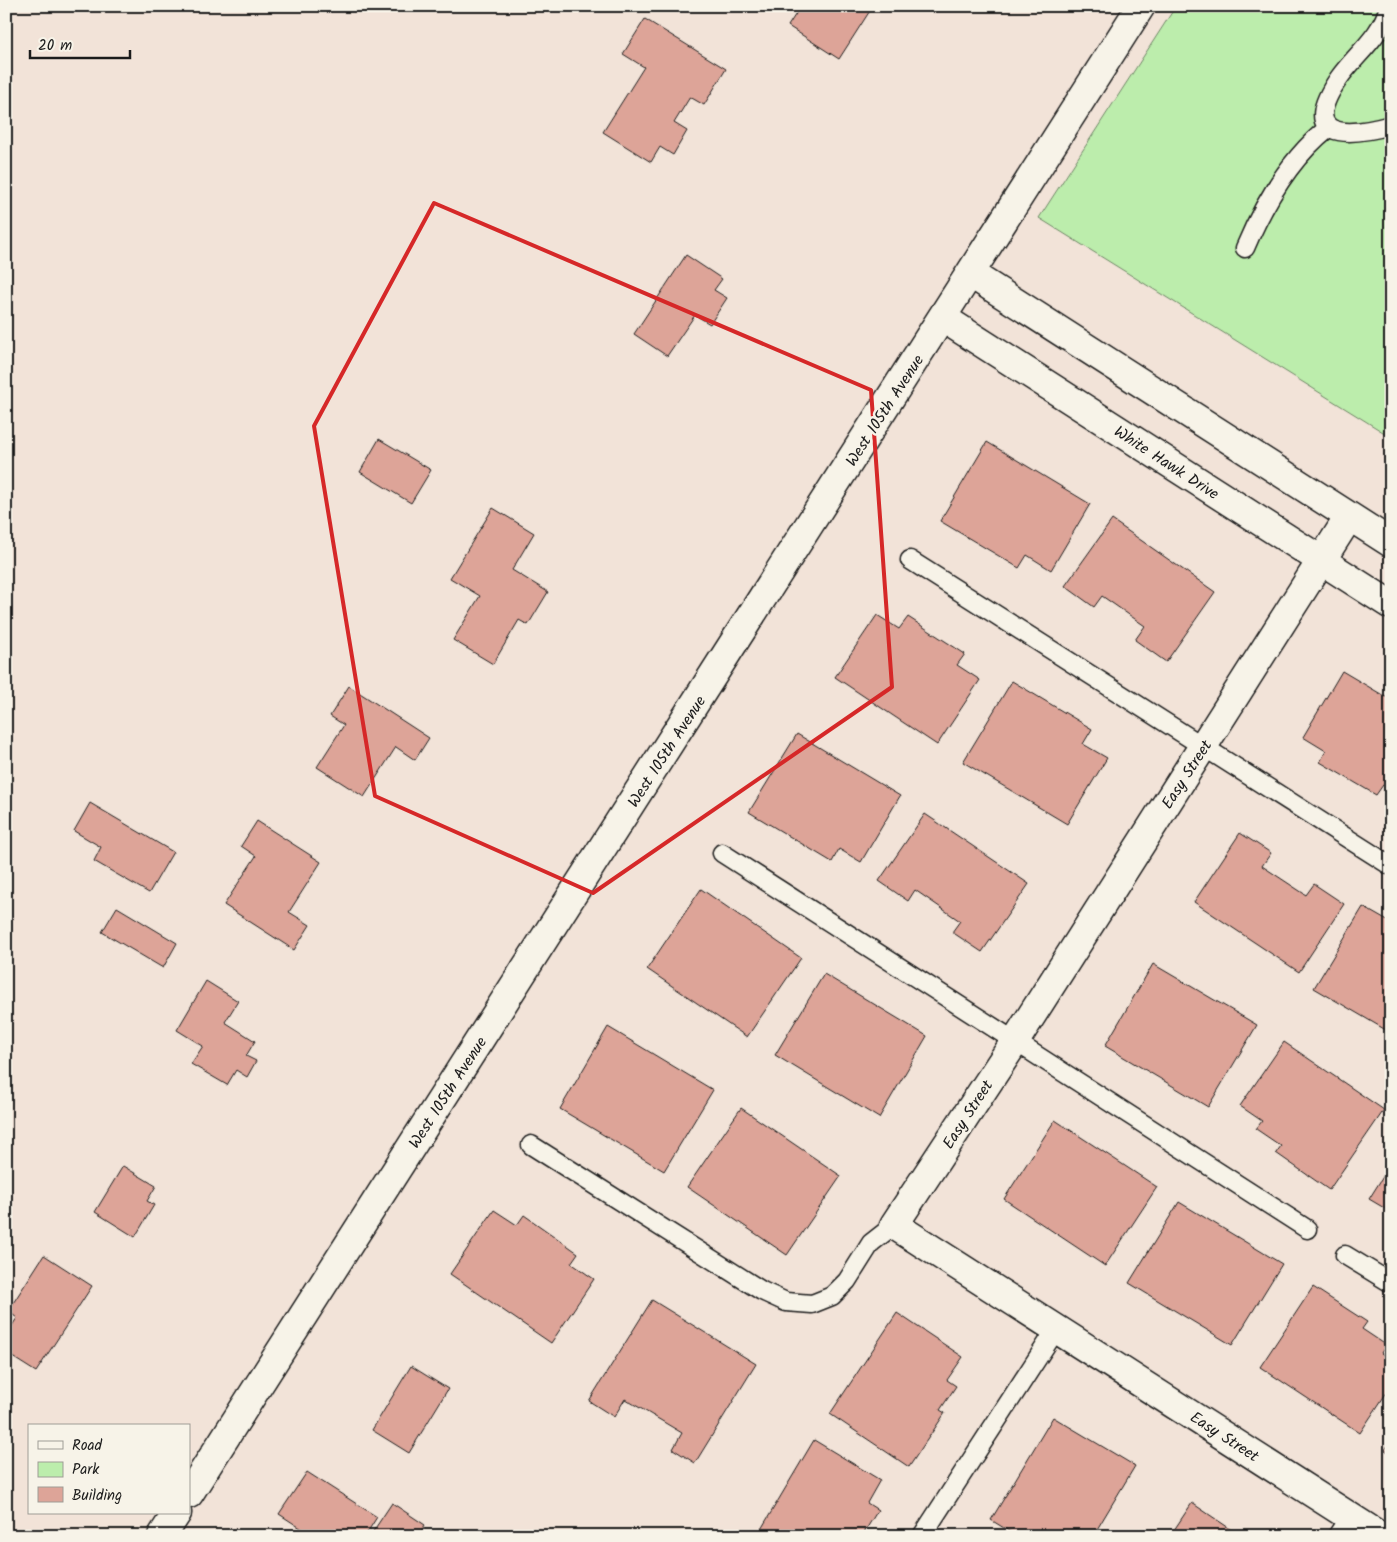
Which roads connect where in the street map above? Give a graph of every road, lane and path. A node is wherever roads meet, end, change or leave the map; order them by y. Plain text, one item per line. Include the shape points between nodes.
1 (1141, 6) edge
2 (1389, 6) edge
3 (1391, 125) edge
4 (1328, 128) junction
5 (1245, 248) dead end
6 (970, 274) junction
7 (942, 318) junction
8 (1349, 517) junction
9 (1391, 543) edge
10 (910, 560) dead end
11 (1322, 561) junction
12 (1391, 605) edge
13 (1204, 747) junction
14 (722, 853) dead end
15 (1391, 866) edge
16 (1016, 1040) junction
17 (532, 1145) dead end
18 (894, 1225) junction
19 (1307, 1229) dead end
20 (1345, 1254) dead end
21 (1391, 1283) edge
22 (1057, 1328) junction
23 (190, 1492) edge
24 (175, 1514) edge
25 (1343, 1526) edge
26 (162, 1536) edge
27 (922, 1536) edge
28 (1380, 1536) edge

1 - 6 street, West 105th Avenue
2 - 4 lane via 1378,32 1331,90 1324,120
3 - 4 lane via 1351,133 1336,133
4 - 5 lane via 1310,143 1278,185 1262,209
6 - 7 street, West 105th Avenue
6 - 8 street
7 - 11 street, White Hawk Drive
7 - 23 street, West 105th Avenue
8 - 9 street
8 - 11 street, Easy Street
10 - 13 lane
11 - 12 street, White Hawk Drive
11 - 13 street, Easy Street
13 - 15 lane
13 - 16 street, Easy Street
14 - 16 lane
16 - 18 street, Easy Street
16 - 19 lane
17 - 18 lane via 786,1302 812,1304 832,1296 847,1282 871,1243
18 - 22 street, Easy Street
20 - 21 lane
22 - 25 street, Easy Street
22 - 27 lane
24 - 26 street
25 - 28 street, Easy Street

